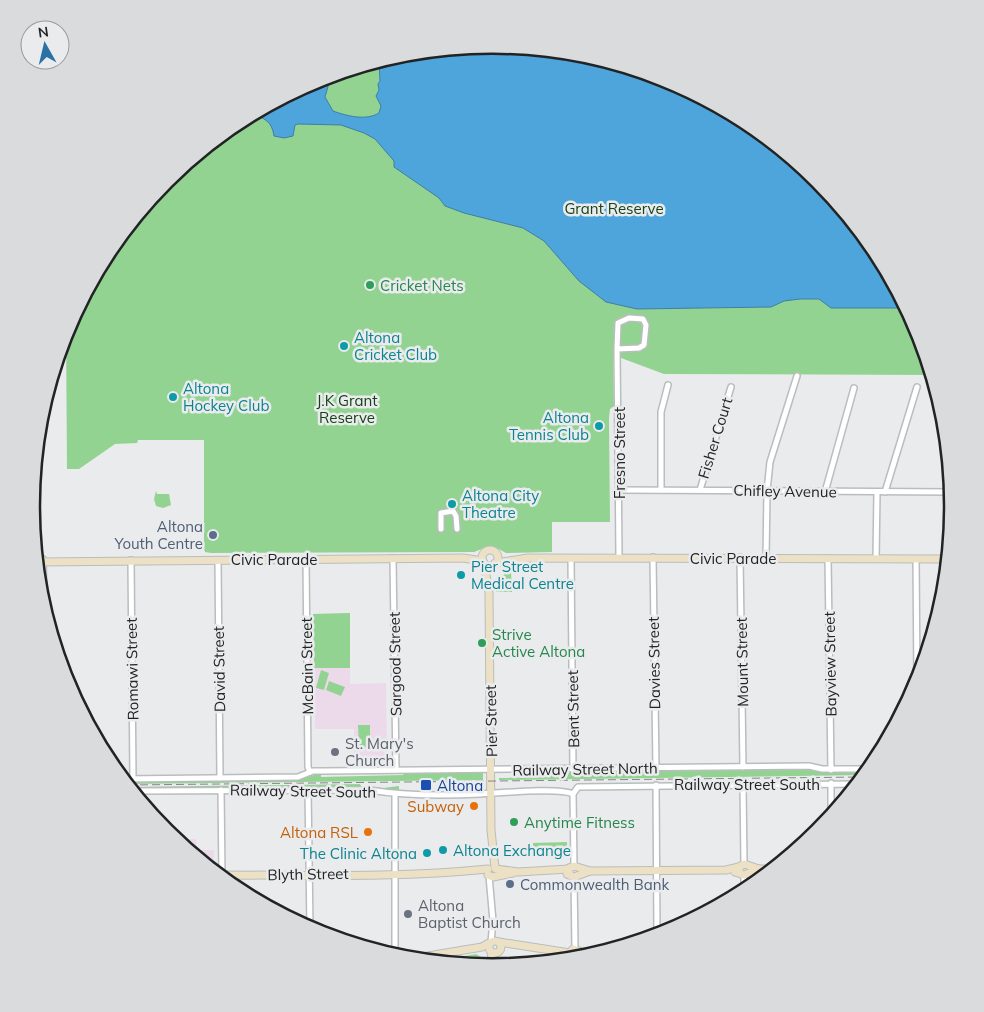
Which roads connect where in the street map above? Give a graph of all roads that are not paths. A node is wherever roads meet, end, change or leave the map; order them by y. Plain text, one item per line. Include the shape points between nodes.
1 (617, 350) junction
2 (796, 376) dead end
3 (668, 385) dead end
4 (731, 386) dead end
5 (917, 387) dead end
6 (854, 388) dead end
7 (619, 490) junction
8 (661, 490) junction
9 (700, 490) junction
10 (767, 491) junction
11 (825, 492) junction
12 (877, 492) junction
13 (885, 492) junction
14 (944, 492) edge
15 (441, 529) dead end
16 (457, 529) dead end
17 (485, 552) junction
18 (495, 552) junction
19 (619, 557) junction
20 (653, 557) junction
21 (393, 558) junction
22 (463, 558) junction
23 (519, 558) junction
24 (571, 558) junction
25 (740, 558) junction
26 (766, 558) junction
27 (828, 558) junction
28 (306, 559) junction
29 (876, 559) junction
30 (916, 559) junction
31 (941, 559) edge
32 (131, 560) junction
33 (218, 560) junction
34 (44, 561) edge
35 (484, 562) junction
36 (495, 564) junction
37 (489, 593) junction
38 (917, 660) edge
39 (743, 767) junction
40 (656, 768) junction
41 (491, 769) junction
42 (859, 769) edge
43 (396, 770) junction
44 (573, 770) junction
45 (831, 770) junction
46 (310, 772) junction
47 (220, 778) junction
48 (133, 779) joint
49 (743, 784) junction
50 (831, 784) junction
51 (849, 784) edge
52 (656, 785) junction
53 (221, 790) junction
54 (308, 790) junction
55 (141, 791) edge
56 (491, 793) junction
57 (396, 794) junction
58 (573, 794) junction
59 (831, 805) edge
60 (221, 868) edge
61 (761, 869) edge
62 (656, 870) junction
63 (744, 870) junction
64 (574, 871) junction
65 (492, 872) junction
66 (396, 873) junction
67 (309, 874) junction
68 (232, 876) edge
69 (744, 881) edge
70 (310, 920) edge
71 (657, 927) edge
72 (494, 947) junction
73 (397, 948) edge
74 (575, 950) edge
75 (561, 952) edge
76 (437, 954) edge
77 (494, 958) edge

1 - 1 street, Fresno Street via 618,323 630,318 643,319 646,325 644,345
1 - 7 street, Fresno Street
2 - 10 street via 770,462
3 - 8 street via 661,412
4 - 9 street, Fisher Court
5 - 13 street
6 - 11 street
7 - 8 street, Chifley Avenue
7 - 19 street, Fresno Street
8 - 9 street, Chifley Avenue
9 - 10 street, Chifley Avenue
10 - 11 street, Chifley Avenue
10 - 26 street
11 - 12 street, Chifley Avenue
12 - 13 street, Chifley Avenue
12 - 29 street
13 - 14 street, Chifley Avenue
15 - 16 street via 441,513 453,510
17 - 18 street
17 - 22 street, Civic Parade
17 - 35 street via 482,555
18 - 23 street, Civic Parade
18 - 36 street
19 - 20 street, Civic Parade
19 - 24 street, Civic Parade
20 - 25 street, Civic Parade
20 - 40 street, Davies Street
21 - 22 street, Civic Parade
21 - 28 street, Civic Parade
21 - 43 street, Sargood Street
22 - 35 street, Civic Parade
23 - 24 street, Civic Parade
23 - 36 street, Civic Parade
24 - 44 street, Bent Street
25 - 26 street, Civic Parade
25 - 39 street, Mount Street
26 - 27 street, Civic Parade
27 - 29 street, Civic Parade
27 - 45 street, Bayview Street
28 - 33 street, Civic Parade
28 - 46 street, McBain Street
29 - 30 street, Civic Parade
30 - 31 street, Civic Parade
30 - 38 street
32 - 33 street, Civic Parade
32 - 34 street, Civic Parade
32 - 48 street, Romawi Street
33 - 47 street, David Street
35 - 36 street
35 - 37 street, Pier Street
36 - 37 street, Pier Street
37 - 41 street, Pier Street
39 - 40 street, Railway Street North
39 - 45 street, Railway Street North via 809,766
40 - 44 street, Railway Street North
41 - 43 street, Railway Street North
41 - 44 street, Railway Street North
41 - 56 street, Pier Street
42 - 45 street, Railway Street North
43 - 46 street, Railway Street North
46 - 47 street, Railway Street North via 298,777
47 - 48 street, Railway Street North
49 - 50 street, Railway Street South
49 - 52 street, Railway Street South
49 - 63 street
50 - 51 street, Railway Street South
50 - 59 street
52 - 58 street, Railway Street South via 578,787
52 - 62 street
53 - 54 street, Railway Street South
53 - 55 street, Railway Street South
53 - 60 street
54 - 57 street, Railway Street South via 369,790
54 - 67 street
56 - 57 street, Railway Street South
56 - 58 street, Railway Street South
56 - 65 street, Pier Street
57 - 66 street
58 - 64 street
61 - 63 street, Blyth Street
62 - 63 street, Blyth Street
62 - 64 street, Blyth Street
62 - 71 street
63 - 69 street
64 - 65 street, Blyth Street
64 - 74 street
65 - 66 street, Blyth Street
65 - 72 street, Pier Street
66 - 67 street, Blyth Street
66 - 73 street
67 - 68 street, Blyth Street
67 - 70 street
72 - 75 street via 527,946
72 - 76 street
72 - 77 street, Pier Street

